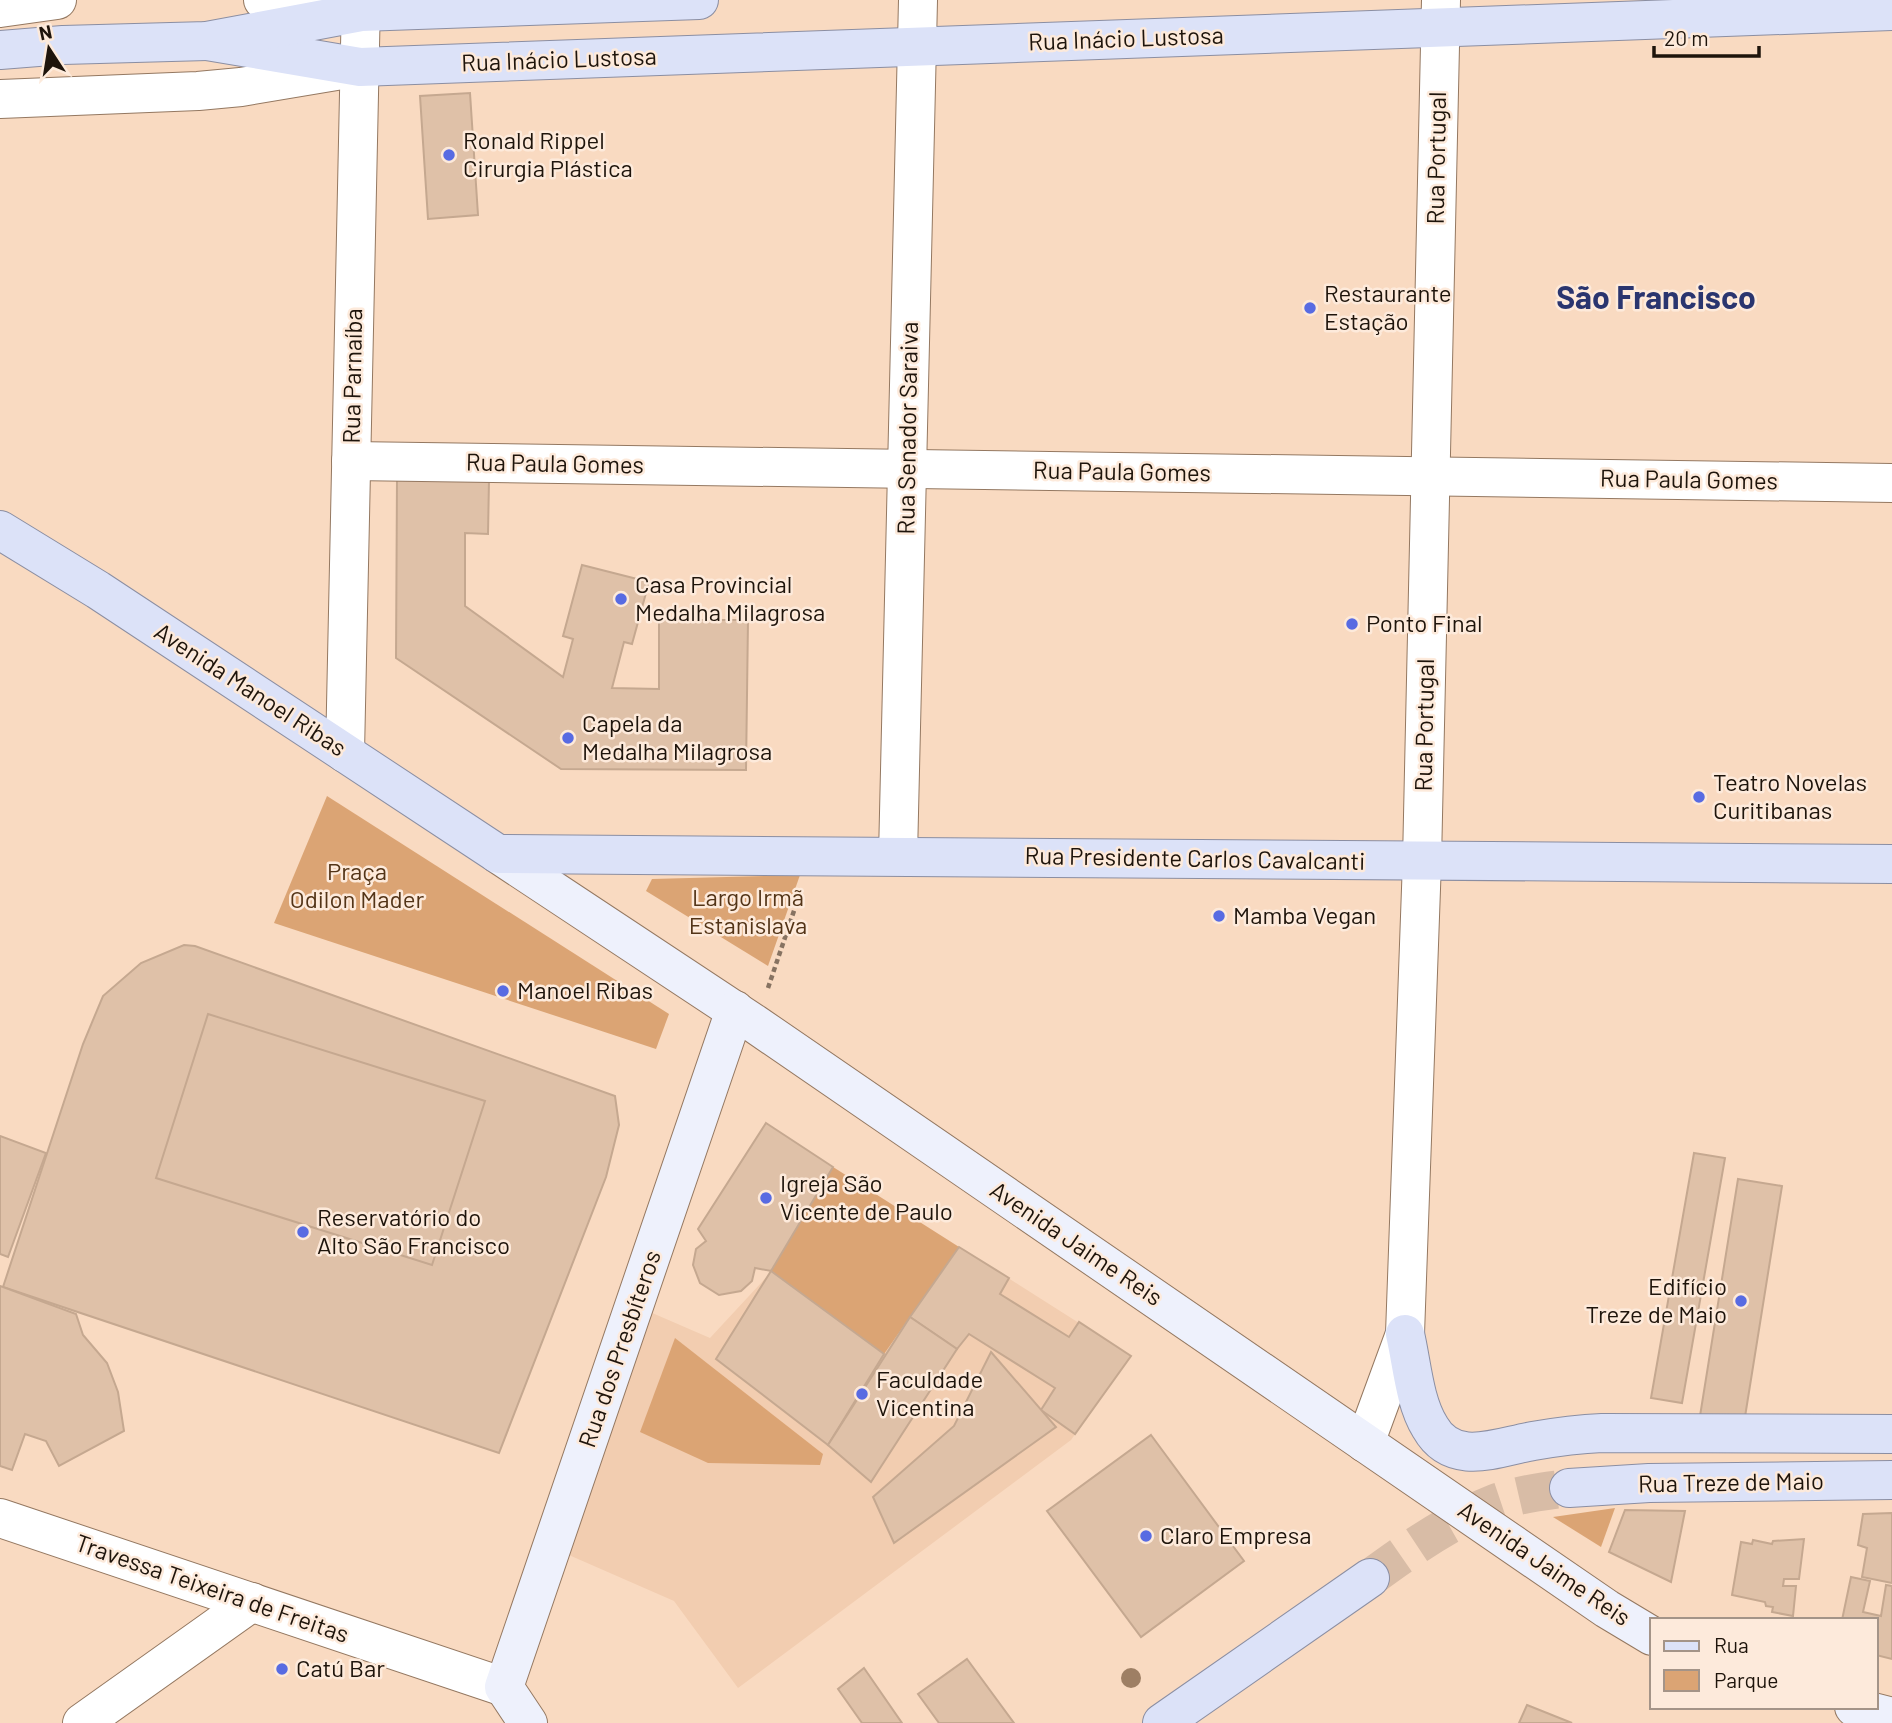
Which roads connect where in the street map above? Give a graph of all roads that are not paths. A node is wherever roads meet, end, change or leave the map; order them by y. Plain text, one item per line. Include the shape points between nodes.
1 (57, 0) edge
2 (263, 0) edge
3 (699, 0) edge
4 (918, 0) edge
5 (361, 6) edge
6 (0, 8) edge
7 (1892, 11) edge
8 (1440, 14) edge
9 (207, 41) junction
10 (916, 47) junction
11 (0, 50) edge
12 (359, 67) junction
13 (0, 99) edge
14 (351, 461) junction
15 (907, 469) junction
16 (1430, 476) junction
17 (1892, 482) edge
18 (0, 530) edge
19 (345, 753) junction
20 (498, 854) junction
21 (898, 856) junction
22 (1422, 861) junction
23 (1892, 864) edge
24 (745, 1017) junction
25 (1405, 1334) junction
26 (1892, 1434) edge
27 (1365, 1443) junction
28 (1892, 1480) edge
29 (1569, 1488) tunnel mouth
30 (0, 1518) edge
31 (1370, 1578) tunnel mouth
32 (252, 1602) junction
33 (1650, 1635) edge
34 (504, 1687) junction
35 (1862, 1709) edge
36 (1892, 1717) edge
37 (82, 1723) edge
38 (528, 1723) edge
39 (1163, 1723) edge

1 - 6 street
2 - 5 street
3 - 5 main road
4 - 10 street, Rua Senador Saraiva
5 - 9 main road
5 - 12 street, Rua Parnaíba
7 - 8 main road, Rua Inácio Lustosa
8 - 10 main road, Rua Inácio Lustosa
8 - 16 street, Rua Portugal
9 - 11 main road
9 - 12 main road, Rua Inácio Lustosa
10 - 12 main road, Rua Inácio Lustosa
10 - 15 street, Rua Senador Saraiva
12 - 13 street via 219,89
12 - 14 street, Rua Parnaíba
14 - 15 street, Rua Paula Gomes
14 - 19 street, Rua Parnaíba
15 - 16 street, Rua Paula Gomes
15 - 21 street, Rua Senador Saraiva
16 - 17 street, Rua Paula Gomes
16 - 22 street, Rua Portugal
18 - 19 main road, Avenida Manoel Ribas
19 - 20 main road, Avenida Manoel Ribas
20 - 21 main road, Rua Presidente Carlos Cavalcanti
20 - 24 street, Avenida Jaime Reis
21 - 22 main road, Rua Presidente Carlos Cavalcanti
22 - 23 main road, Rua Presidente Carlos Cavalcanti
22 - 25 street, Rua Portugal
24 - 27 street, Avenida Jaime Reis
24 - 34 street, Rua dos Presbíteros
25 - 26 main road via 1430,1429 1465,1452 1602,1433
25 - 27 street, Rua Portugal
27 - 33 street, Avenida Jaime Reis
28 - 29 main road, Rua Treze de Maio
30 - 32 street, Travessa Teixeira de Freitas
31 - 39 main road
32 - 34 street, Travessa Teixeira de Freitas
32 - 37 street
34 - 38 street
35 - 36 street

